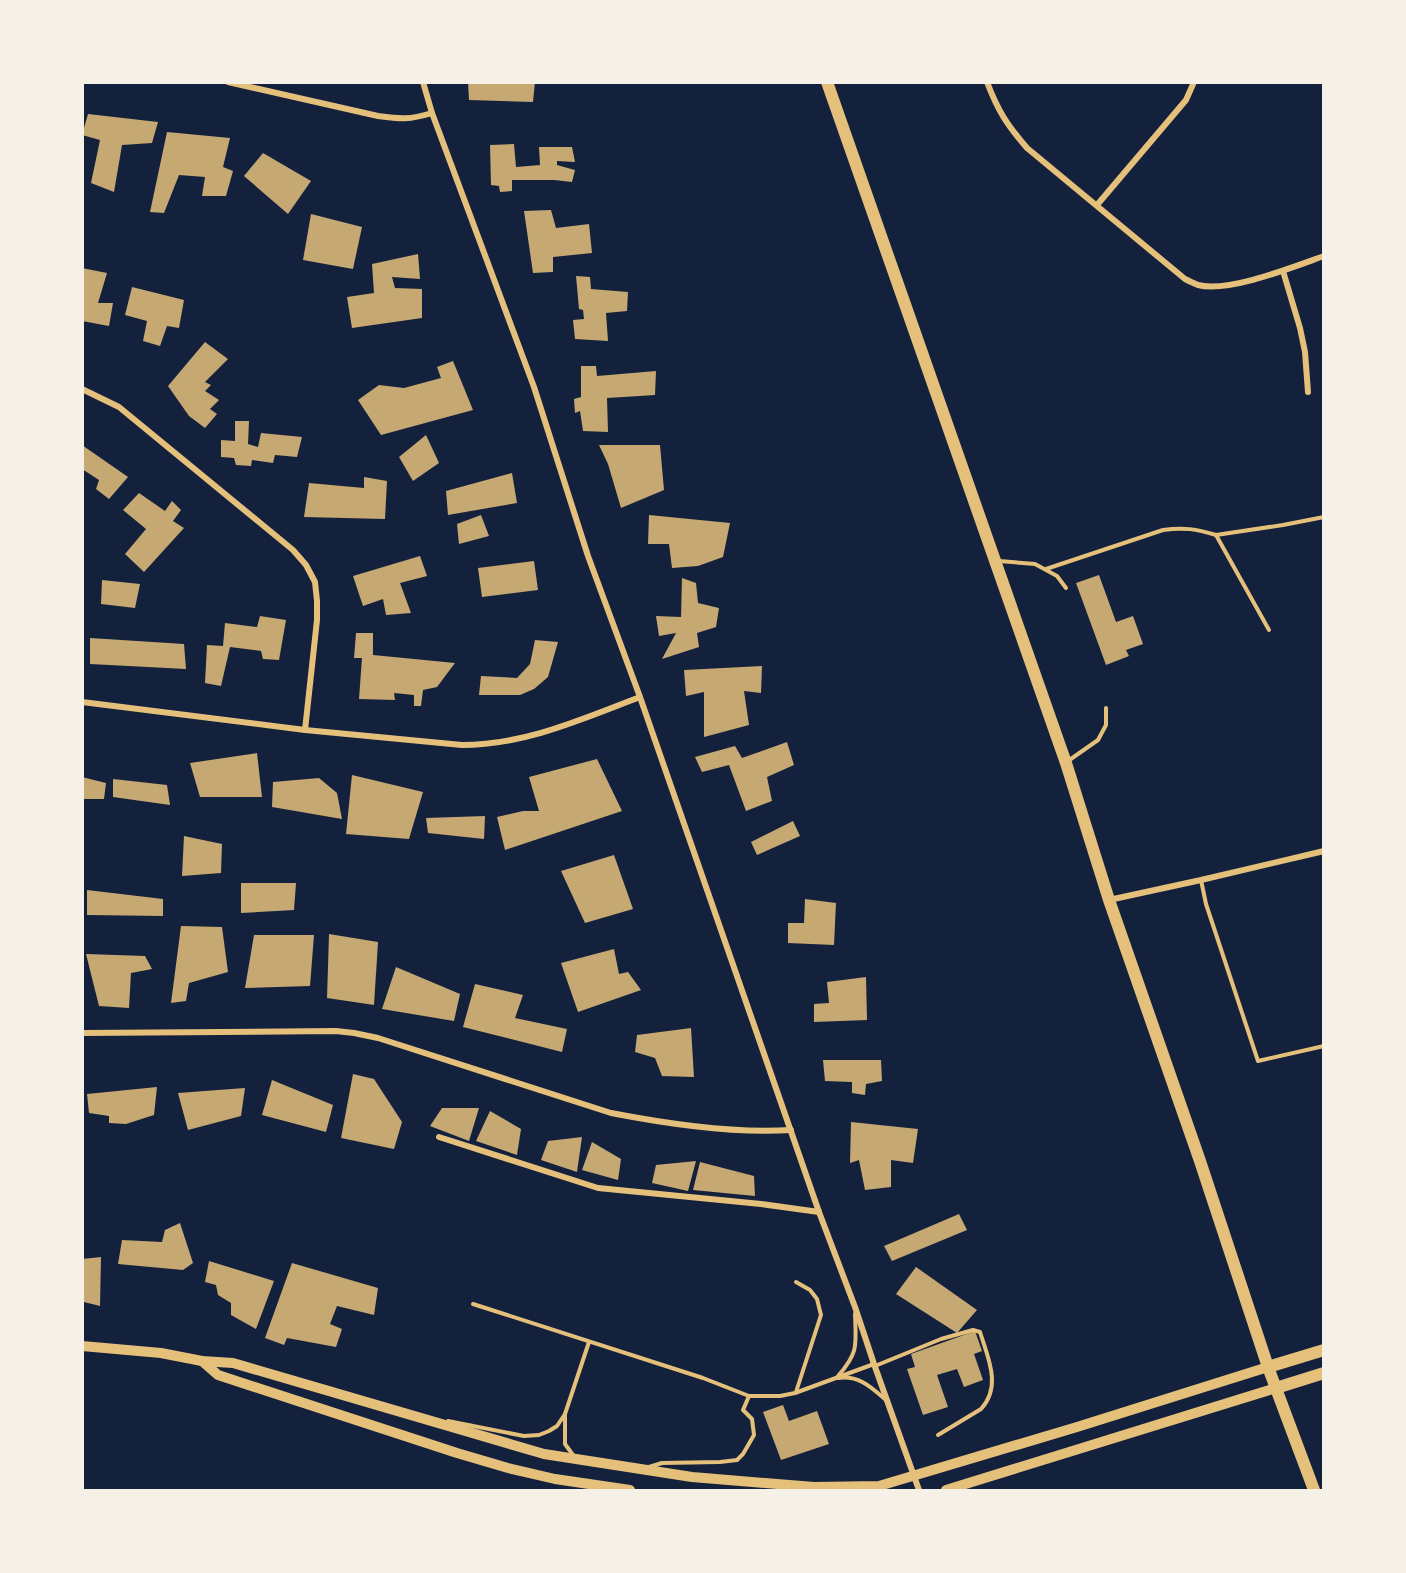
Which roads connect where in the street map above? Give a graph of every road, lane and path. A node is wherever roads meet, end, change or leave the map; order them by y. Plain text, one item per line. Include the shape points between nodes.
1 (228, 82) edge
2 (423, 82) edge
3 (827, 82) edge
4 (987, 82) edge
5 (1194, 82) edge
6 (432, 113) junction
7 (1097, 206) junction
8 (1323, 256) edge
9 (1283, 271) junction
10 (82, 389) edge
11 (1308, 392) dead end
12 (1323, 517) edge
13 (1216, 535) junction
14 (996, 561) junction
15 (1046, 569) junction
16 (1066, 588) dead end
17 (1269, 630) dead end
18 (640, 697) junction
19 (82, 702) edge
20 (1106, 708) dead end
21 (305, 730) junction
22 (1066, 763) junction
23 (1323, 851) edge
24 (1201, 880) junction
25 (1109, 900) junction
26 (82, 1033) edge
27 (1323, 1046) edge
28 (791, 1130) junction
29 (439, 1137) dead end
30 (819, 1212) junction
31 (796, 1282) dead end
32 (473, 1304) dead end
33 (855, 1307) junction
34 (589, 1342) junction
35 (82, 1346) edge
36 (1323, 1350) edge
37 (202, 1361) junction
38 (874, 1365) junction
39 (1268, 1367) junction
40 (1323, 1373) edge
41 (837, 1377) junction
42 (831, 1379) junction
43 (1276, 1388) junction
44 (795, 1392) junction
45 (749, 1396) junction
46 (889, 1403) junction
47 (565, 1414) junction
48 (412, 1416) junction
49 (938, 1435) dead end
50 (582, 1461) junction
51 (637, 1470) junction
52 (914, 1476) junction
53 (630, 1491) edge
54 (919, 1491) edge
55 (946, 1491) edge
56 (1314, 1491) edge

1 - 6 street via 378,116 414,119
2 - 6 street
3 - 14 main road
4 - 7 street via 1009,128 1027,148
5 - 7 street via 1186,100
6 - 18 street via 534,387 588,556
7 - 9 street via 1185,279 1199,285 1228,286
8 - 9 street
9 - 11 street via 1305,352
10 - 21 street via 119,407 293,550 306,565 315,582 317,620
12 - 13 lane
13 - 15 lane via 1193,528 1163,530
13 - 17 lane
14 - 15 lane via 1035,564
14 - 22 main road
15 - 16 lane
18 - 21 street via 564,726 516,740 477,745
18 - 28 street
19 - 21 street
20 - 22 lane via 1106,725 1098,740
22 - 25 main road
23 - 24 street
24 - 25 street
24 - 27 lane via 1258,1061
25 - 39 main road
26 - 28 street via 354,1033 611,1113 707,1127
28 - 30 street
29 - 30 street via 598,1188
30 - 33 street
31 - 44 lane via 817,1299 821,1315
32 - 34 lane
33 - 38 street
33 - 41 lane via 852,1359
34 - 45 lane
34 - 47 lane
35 - 37 street
36 - 39 main road
37 - 48 street via 233,1364
37 - 53 street via 218,1375 457,1453 555,1479
38 - 41 lane
38 - 46 street
38 - 49 lane via 973,1330 980,1332 991,1371 990,1395 981,1409
39 - 43 main road
39 - 52 street
40 - 43 main road
41 - 42 lane
42 - 44 lane
42 - 46 lane via 846,1377 864,1382
43 - 55 street
43 - 56 main road
44 - 45 lane
45 - 51 lane via 744,1410 752,1419 754,1435 737,1460 662,1463
46 - 52 street
47 - 48 lane via 557,1426 532,1436
47 - 50 lane via 565,1444
48 - 50 street via 543,1454
50 - 51 street
51 - 52 street via 814,1487 879,1486
52 - 54 street

